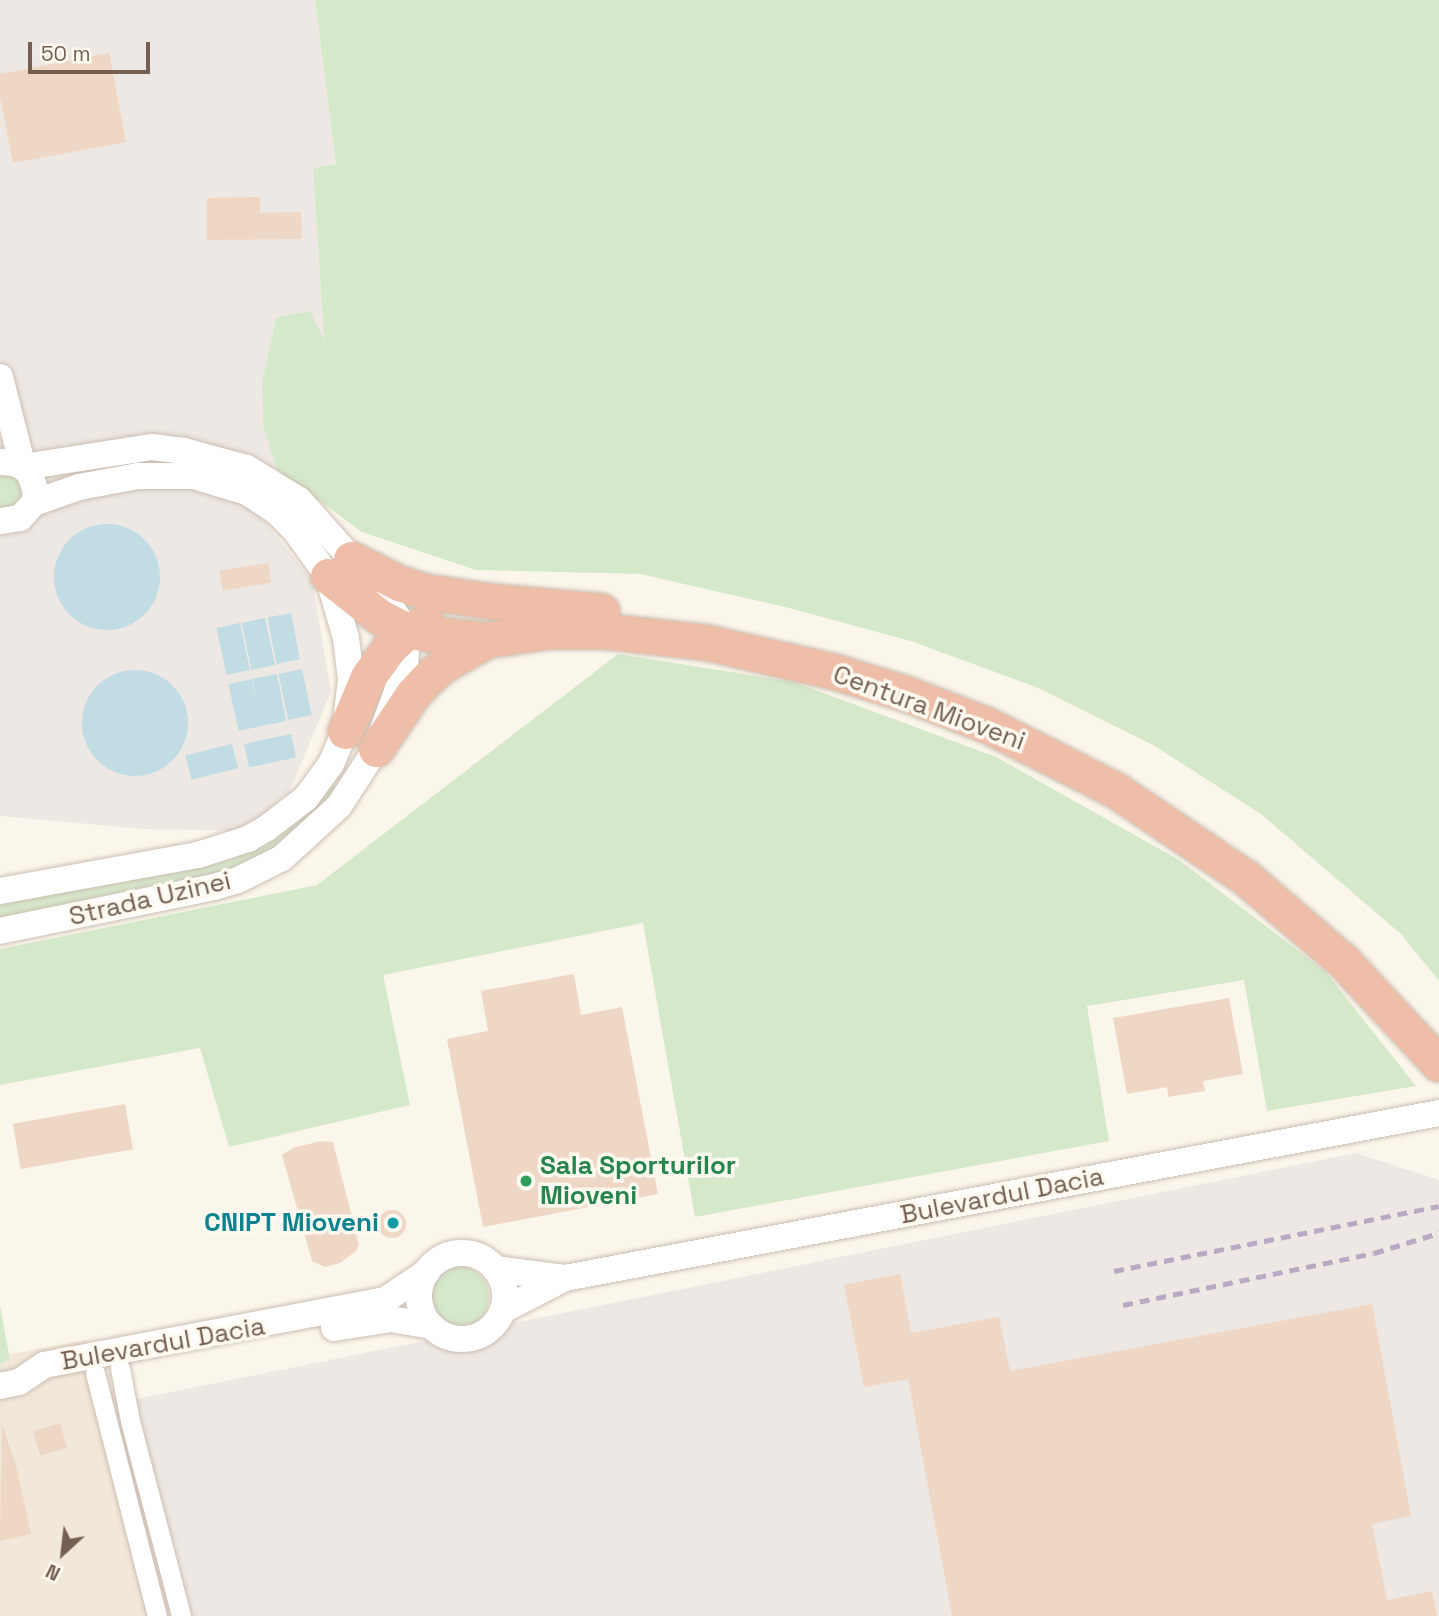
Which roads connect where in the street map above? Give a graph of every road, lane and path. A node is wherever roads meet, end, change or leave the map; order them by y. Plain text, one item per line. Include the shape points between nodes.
1 (0, 377) edge
2 (12, 465) edge
3 (34, 503) junction
4 (0, 521) edge
5 (339, 567) junction
6 (489, 601) junction
7 (670, 627) junction
8 (407, 631) junction
9 (487, 640) junction
10 (345, 731) junction
11 (376, 749) junction
12 (0, 891) edge
13 (0, 931) edge
14 (1439, 1037) edge
15 (1439, 1064) edge
16 (1439, 1113) edge
17 (495, 1269) junction
18 (427, 1272) junction
19 (565, 1278) junction
20 (503, 1310) junction
21 (431, 1326) junction
22 (108, 1371) junction
23 (9, 1384) edge
24 (157, 1616) edge
25 (181, 1616) edge

1 - 2 main road
2 - 3 main road via 35,483
2 - 5 main road, Strada Uzinei via 152,447 230,462 299,500
3 - 4 main road, Strada Uzinei via 20,518
3 - 5 main road, Strada Uzinei via 79,486 138,476 210,479 247,492 276,511 313,553
5 - 6 highway, Centura Mioveni via 411,587
5 - 8 highway, Centura Mioveni via 380,617
5 - 10 main road, Strada Uzinei via 340,612 350,667
6 - 7 highway, Centura Mioveni
6 - 8 highway
7 - 9 highway, Centura Mioveni via 549,631
7 - 14 highway, Centura Mioveni via 771,634 856,653 959,690 1111,762 1220,833 1318,912
7 - 15 highway, Centura Mioveni via 907,694 1077,767 1180,830 1298,920
8 - 9 highway, Centura Mioveni
8 - 10 highway via 368,677
8 - 11 main road, Strada Uzinei via 405,669
9 - 11 highway via 427,679
10 - 12 main road, Strada Uzinei via 331,764 306,798 248,839 161,863
11 - 13 main road, Strada Uzinei via 351,791 326,820 282,858 251,874 192,893
16 - 19 main road, Bulevardul Dacia
17 - 18 main road via 478,1256 456,1254 442,1258
17 - 19 main road
17 - 20 main road via 505,1295
18 - 21 main road via 419,1300
18 - 23 main road, Bulevardul Dacia via 385,1300 44,1365
19 - 20 main road
20 - 21 main road via 488,1331 475,1338 446,1336
21 - 22 main road via 378,1320
22 - 23 main road via 46,1384
22 - 24 street
22 - 25 street via 130,1421

